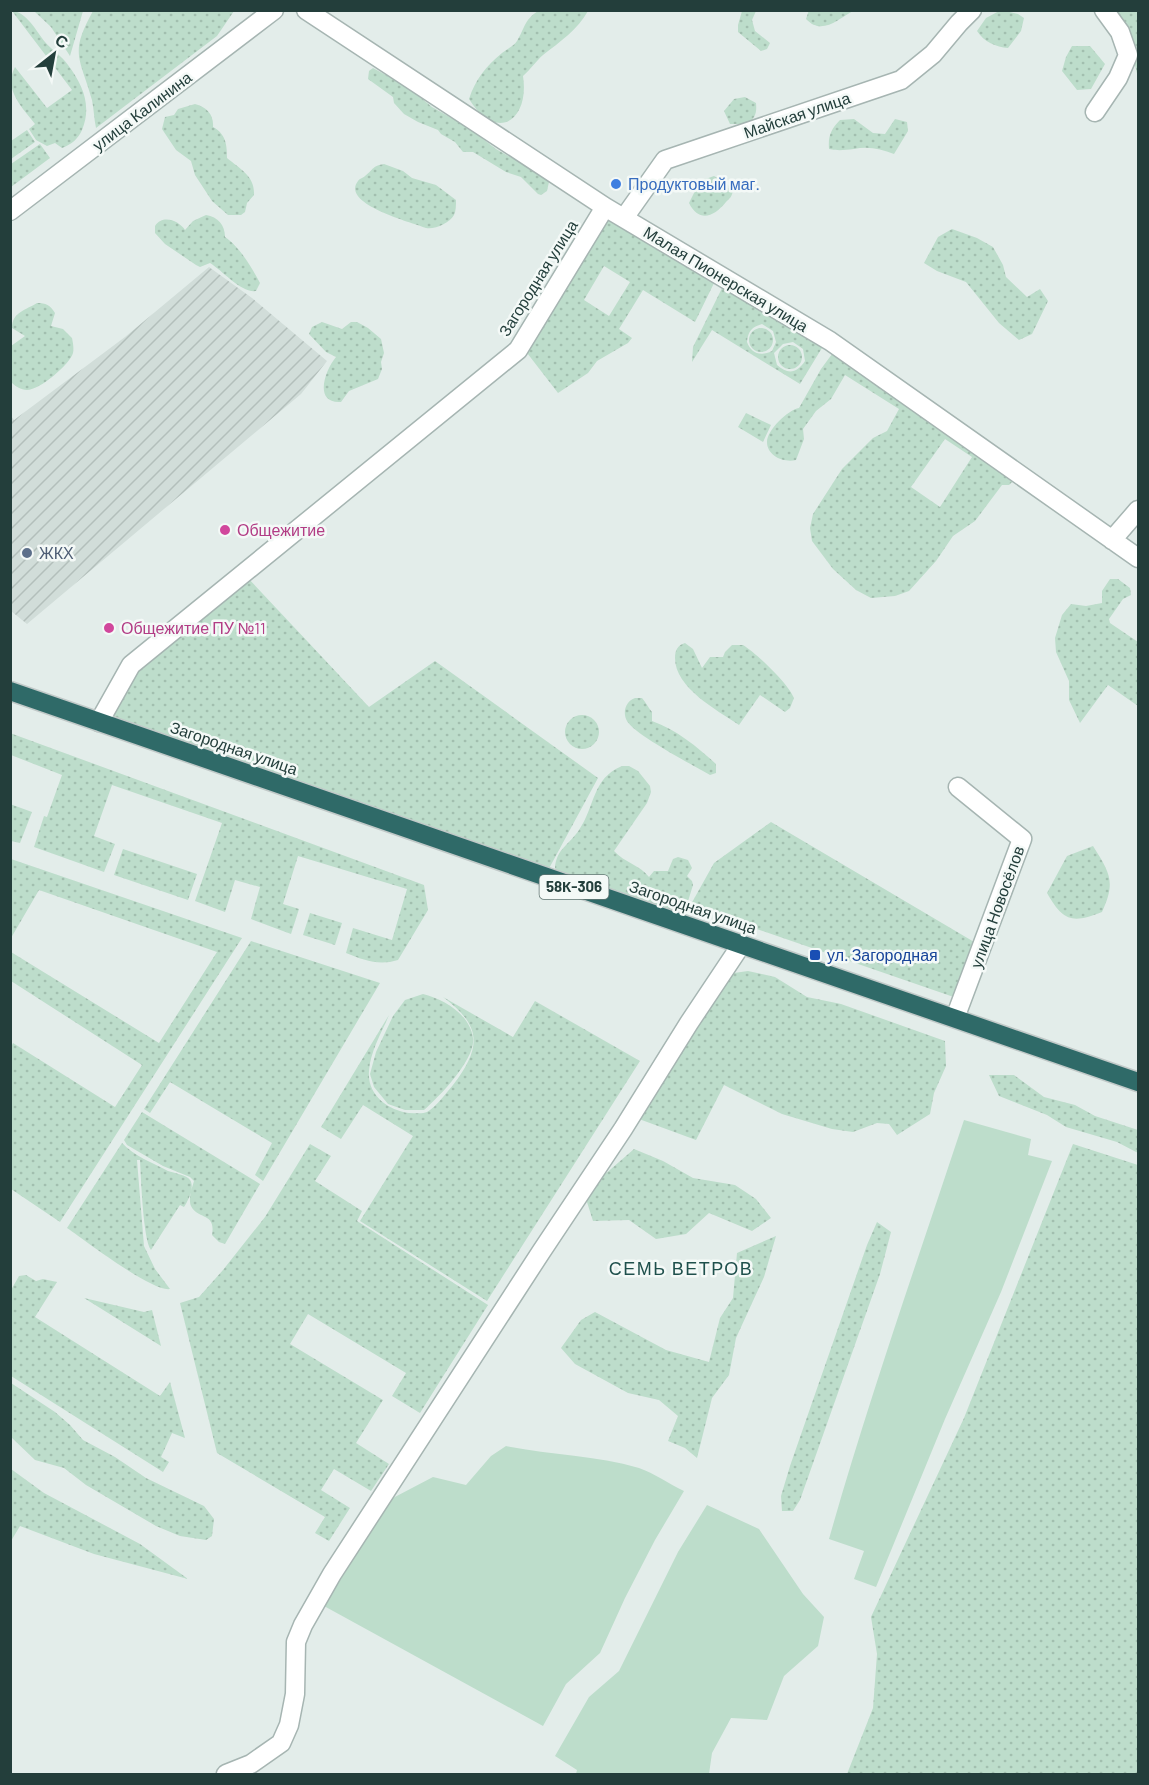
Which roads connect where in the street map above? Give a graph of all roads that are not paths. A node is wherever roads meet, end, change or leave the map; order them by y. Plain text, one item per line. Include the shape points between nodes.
1 (274, 10) edge
2 (306, 10) edge
3 (972, 10) edge
4 (1104, 10) edge
5 (1095, 112) dead end
6 (605, 207) junction
7 (10, 211) edge
8 (624, 218) junction
9 (1138, 510) edge
10 (1112, 540) junction
11 (1138, 558) edge
12 (10, 691) edge
13 (99, 722) junction
14 (958, 787) dead end
15 (741, 945) junction
16 (955, 1018) junction
17 (1138, 1082) edge
18 (226, 1774) edge

1 - 7 street, улица Калинина
2 - 6 street, Малая Пионерская улица
3 - 8 street, Майская улица via 933,54 901,80 665,160
4 - 5 street via 1120,32 1128,55
6 - 8 street, Малая Пионерская улица
6 - 13 street, Загородная улица via 518,350 131,665
8 - 10 street, Малая Пионерская улица via 830,341
9 - 10 street
10 - 11 street, Малая Пионерская улица
12 - 13 highway, Загородная улица / 58К-306
13 - 15 highway, Загородная улица / 58К-306
14 - 16 street, улица Новосёлов via 1022,839
15 - 16 highway, Загородная улица / 58К-306
15 - 18 street via 332,1574 296,1642 295,1694 281,1743 251,1764
16 - 17 highway, Загородная улица / 58К-306

